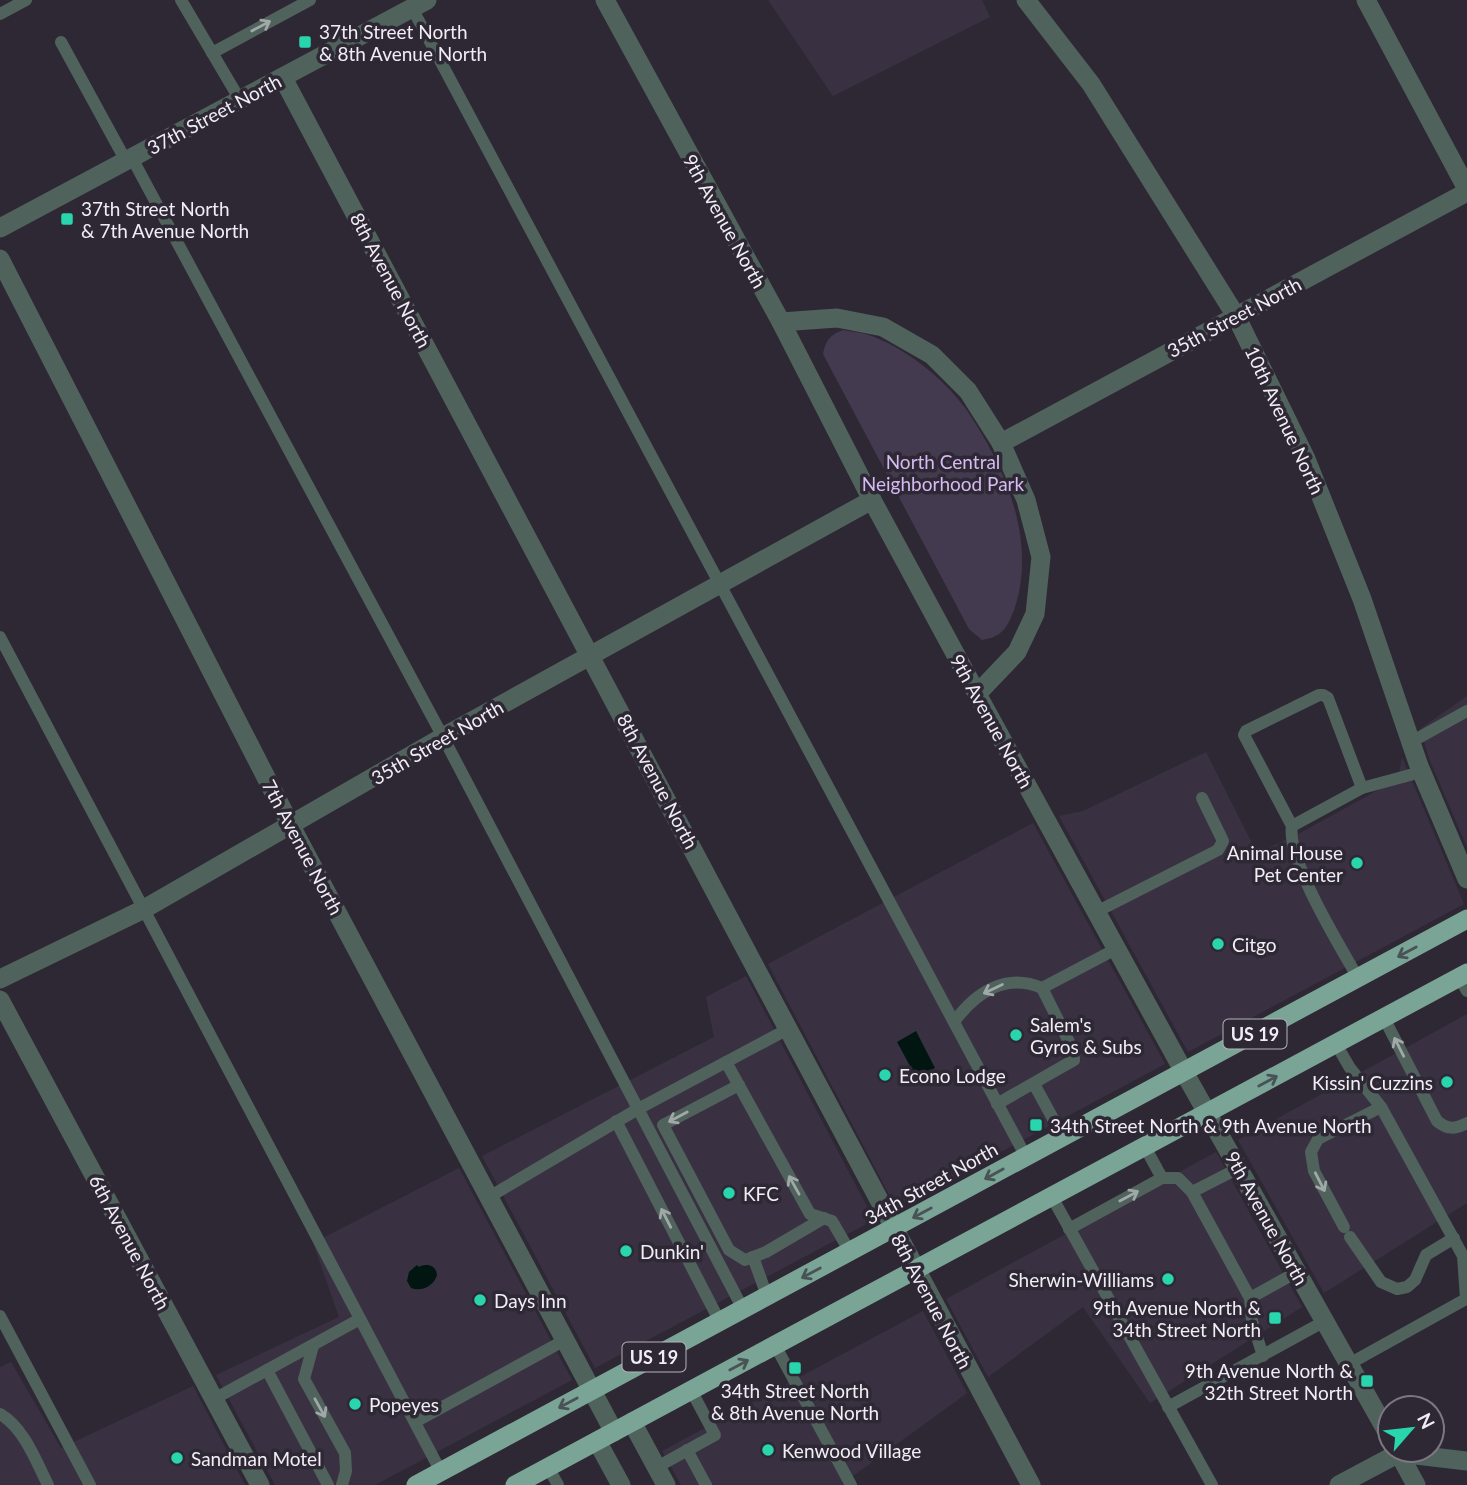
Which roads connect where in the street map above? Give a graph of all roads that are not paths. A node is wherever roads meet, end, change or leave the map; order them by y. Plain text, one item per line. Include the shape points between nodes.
1 (26, 0) edge
2 (181, 0) edge
3 (310, 0) edge
4 (605, 0) edge
5 (1026, 0) edge
6 (1366, 0) edge
7 (419, 4) edge
8 (0, 15) edge
9 (61, 42) dead end
10 (212, 53) junction
11 (283, 78) junction
12 (240, 100) junction
13 (129, 159) junction
14 (1467, 191) edge
15 (0, 228) edge
16 (0, 259) edge
17 (1236, 316) junction
18 (780, 322) junction
19 (1002, 443) junction
20 (872, 500) junction
21 (720, 584) junction
22 (0, 637) edge
23 (592, 655) junction
24 (977, 694) junction
25 (1467, 711) edge
26 (443, 737) junction
27 (1411, 742) junction
28 (1421, 772) junction
29 (1362, 788) junction
30 (1202, 798) dead end
31 (1292, 825) junction
32 (291, 826) junction
33 (1467, 879) edge
34 (144, 909) junction
35 (1096, 912) junction
36 (1467, 919) edge
37 (1116, 949) junction
38 (1358, 978) junction
39 (0, 979) edge
40 (1464, 981) edge
41 (1042, 988) junction
42 (0, 1000) edge
43 (1384, 1018) junction
44 (954, 1022) junction
45 (788, 1029) junction
46 (1336, 1044) junction
47 (726, 1062) junction
48 (1184, 1072) junction
49 (1034, 1084) junction
50 (739, 1085) junction
51 (998, 1104) junction
52 (1381, 1107) junction
53 (638, 1109) junction
54 (1209, 1114) junction
55 (616, 1121) junction
56 (1467, 1123) edge
57 (1063, 1137) junction
58 (1145, 1147) junction
59 (1026, 1157) junction
60 (1239, 1168) junction
61 (687, 1170) junction
62 (674, 1177) junction
63 (1162, 1178) junction
64 (1192, 1192) junction
65 (489, 1197) junction
66 (1052, 1197) junction
67 (824, 1219) junction
68 (893, 1229) junction
69 (1069, 1229) junction
70 (1454, 1238) junction
71 (729, 1250) junction
72 (850, 1252) junction
73 (715, 1254) junction
74 (753, 1257) junction
75 (916, 1270) junction
76 (1297, 1272) junction
77 (767, 1296) junction
78 (1250, 1298) junction
79 (743, 1309) junction
80 (0, 1316) edge
81 (360, 1320) junction
82 (1325, 1321) junction
83 (720, 1322) junction
84 (565, 1340) junction
85 (775, 1345) junction
86 (313, 1346) junction
87 (1263, 1356) junction
88 (1349, 1364) junction
89 (267, 1370) junction
90 (592, 1390) junction
91 (691, 1390) junction
92 (214, 1399) junction
93 (1168, 1407) junction
94 (1376, 1413) edge
95 (0, 1414) edge
96 (415, 1422) junction
97 (632, 1422) junction
98 (15, 1427) junction
99 (0, 1429) edge
100 (606, 1436) junction
101 (687, 1450) junction
102 (1446, 1457) edge
103 (1376, 1460) edge
104 (1467, 1461) edge
105 (1404, 1464) edge
106 (548, 1467) junction
107 (657, 1467) junction
108 (441, 1472) junction
109 (48, 1485) edge
110 (90, 1485) edge
111 (260, 1485) edge
112 (328, 1485) edge
113 (342, 1485) edge
114 (416, 1485) edge
115 (515, 1485) edge
116 (558, 1485) edge
117 (621, 1485) edge
118 (666, 1485) edge
119 (706, 1485) edge
120 (851, 1485) edge
121 (1031, 1485) edge
122 (1212, 1485) edge
123 (1339, 1485) edge
124 (1416, 1485) edge

1 - 8 lane
2 - 10 lane
10 -> 3 lane
4 - 18 street, 9th Avenue North
5 - 17 street, 10th Avenue North via 1091,84
6 - 14 street
7 - 11 street, 37th Street North
7 - 21 lane
9 - 13 lane
10 - 12 lane
11 - 12 street, 37th Street North
11 - 23 street, 8th Avenue North
12 - 13 street, 37th Street North
13 - 15 street, 37th Street North
13 - 26 lane
14 - 17 street, 35th Street North
16 - 32 street, 7th Avenue North
17 - 19 street, 35th Street North
17 - 27 street, 10th Avenue North via 1306,459 1362,598
18 - 19 street via 837,318 883,327 932,355 968,391
18 - 20 street, 9th Avenue North
19 - 24 street via 1026,500 1041,557 1035,614 1017,652
20 - 21 street, 35th Street North
20 - 24 street, 9th Avenue North
21 - 23 street, 35th Street North
21 - 44 lane
22 - 34 lane
23 - 26 street, 35th Street North
23 - 45 street, 8th Avenue North
24 - 35 street, 9th Avenue North
25 - 27 lane
26 - 32 street, 35th Street North
26 - 53 lane
27 - 28 street, 10th Avenue North
28 - 29 lane
28 - 33 street, 10th Avenue North
29 - 31 lane
29 - 31 lane via 1324,695 1246,731 1246,740
30 - 35 lane via 1223,841 1218,850
31 - 38 lane via 1290,837 1311,894
32 - 34 street, 35th Street North
32 - 65 street, 7th Avenue North
34 - 39 street, 35th Street North
34 - 81 lane
35 - 37 street, 9th Avenue North
36 -> 38 highway, 34th Street North / US 19
37 - 41 lane
37 - 48 street, 9th Avenue North
38 - 48 highway, 34th Street North / US 19
40 - 43 highway, US 19
41 -> 44 lane via 1019,981 998,985 967,1004
41 - 49 lane via 1074,1060
42 - 92 street, 6th Avenue North
43 - 46 highway, US 19
56 -> 43 lane via 1445,1128 1437,1121
44 - 51 lane
45 - 47 lane
45 - 68 street, 8th Avenue North
46 - 52 lane
54 -> 46 highway, US 19
47 - 50 lane
47 - 53 lane
48 - 54 street, 9th Avenue North
48 - 57 highway, 34th Street North / US 19
49 - 51 lane
49 - 57 lane
50 -> 61 lane via 663,1125
67 -> 50 lane via 810,1214
51 - 59 lane
52 - 70 lane
52 -> 70 lane via 1318,1139 1311,1152 1314,1171 1347,1232 1381,1282 1397,1289 1415,1280 1426,1255
53 - 55 lane
53 - 62 lane
54 - 58 highway, US 19
54 - 60 street, 9th Avenue North
55 - 65 lane
83 -> 55 lane
57 - 59 highway, 34th Street North / US 19
58 - 63 lane
58 - 66 highway, US 19
59 -> 68 highway, 34th Street North / US 19
60 - 64 lane
60 - 76 street, 9th Avenue North
61 - 62 lane
61 - 71 lane
62 - 73 lane
63 - 64 lane via 1178,1178
69 -> 63 lane
64 - 78 lane
65 - 84 street, 7th Avenue North
66 - 69 lane
66 - 75 highway, US 19
67 - 72 lane via 832,1221
67 - 74 lane
68 - 72 highway, 34th Street North / US 19
68 - 75 street, 8th Avenue North
69 - 93 lane
70 - 88 lane via 1463,1256 1466,1299
71 - 73 lane
71 - 74 lane via 745,1260
72 -> 77 highway, 34th Street North / US 19
73 - 79 lane
74 - 77 lane
75 - 85 highway, US 19
75 - 121 street, 8th Avenue North
76 - 78 lane
76 - 82 street, 9th Avenue North
77 - 79 highway, 34th Street North / US 19
78 - 87 lane
79 - 83 highway, 34th Street North / US 19
80 - 110 lane
81 - 86 lane
81 - 96 lane
82 - 87 lane
82 - 88 street, 9th Avenue North
83 - 90 highway, 34th Street North / US 19
84 - 90 street, 7th Avenue North
84 - 96 lane
91 -> 85 highway, US 19
85 - 120 lane
86 - 89 lane
86 -> 113 lane via 304,1379 345,1452
87 - 93 lane
88 - 94 street, 9th Avenue North
89 - 92 lane
89 - 112 lane
90 - 100 street, 7th Avenue North
90 -> 108 highway, 34th Street North / US 19
91 - 97 highway, US 19
91 - 101 lane via 715,1435
92 - 111 street, 6th Avenue North
93 - 122 lane
95 - 98 lane
96 - 108 lane
97 - 100 highway, US 19
97 - 107 street
98 - 99 lane
98 - 109 lane
100 - 106 highway, US 19
100 - 117 street, 7th Avenue North
101 - 107 lane
101 - 119 lane
102 - 104 street
103 - 123 street
105 - 124 street, 9th Avenue North
106 - 115 highway, US 19
106 - 116 lane
107 - 118 street
108 - 114 highway, 34th Street North / US 19

